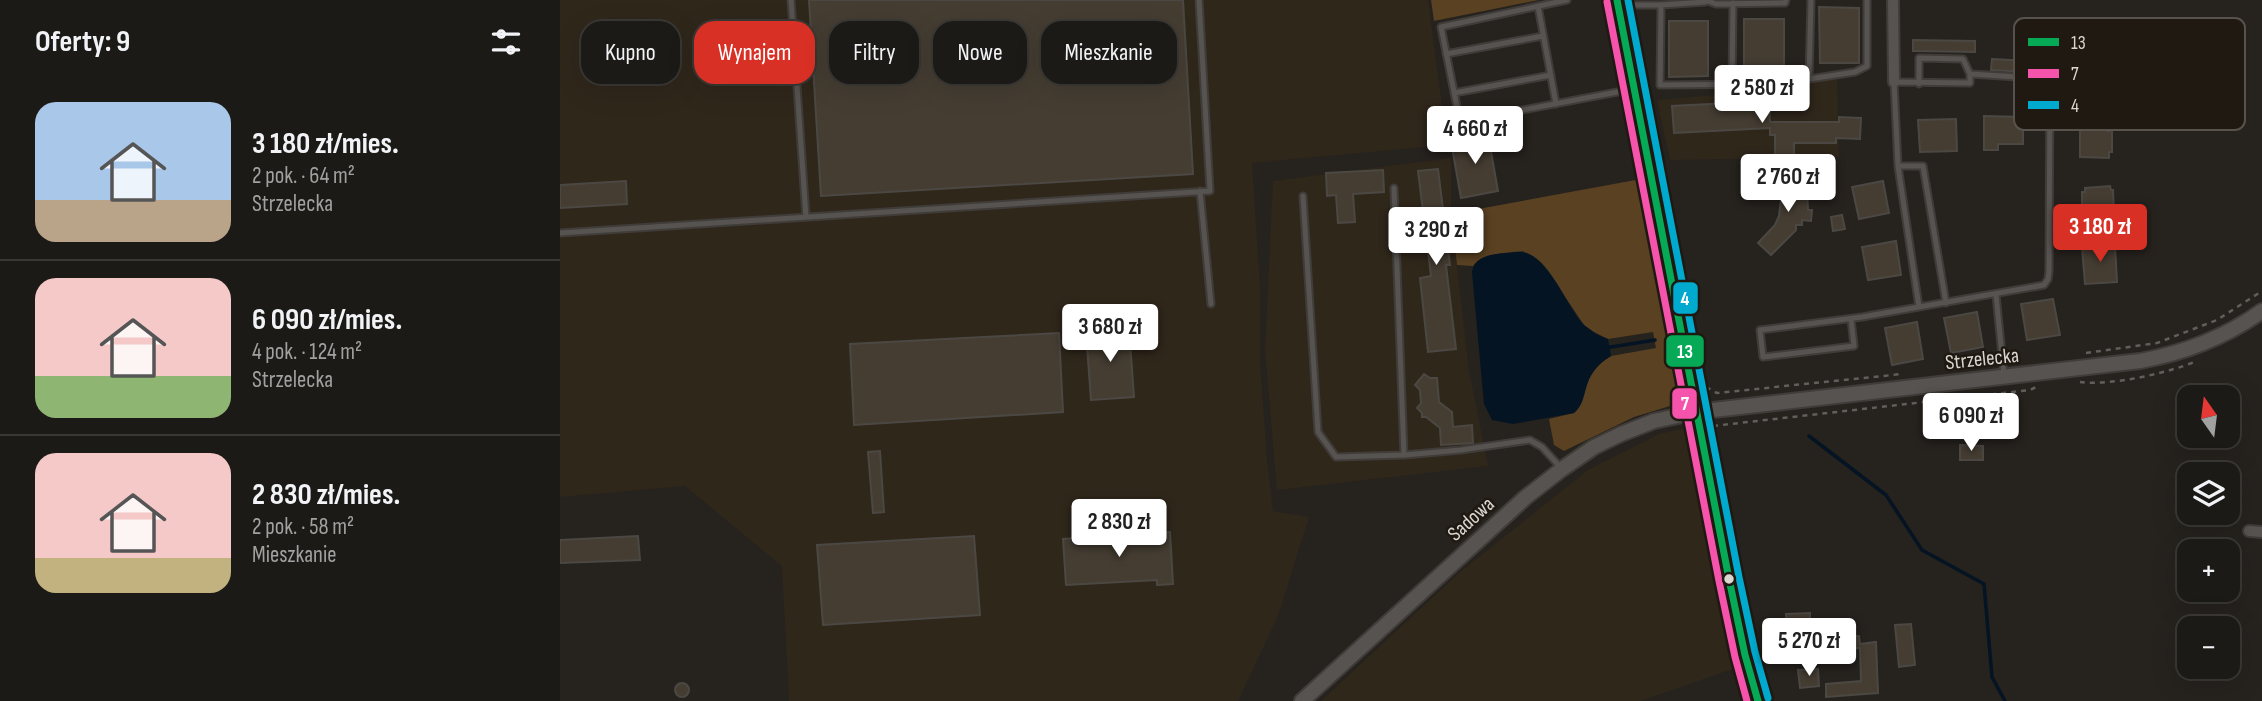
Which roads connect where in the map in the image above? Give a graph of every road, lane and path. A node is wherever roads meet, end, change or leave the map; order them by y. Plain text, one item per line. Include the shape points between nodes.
1 (791, 0) edge
2 (1199, 0) edge
3 (1567, 0) edge
4 (1786, 0) edge
5 (1811, 0) edge
6 (1867, 0) edge
7 (1893, 0) edge
8 (1705, 1) edge
9 (1618, 2) edge
10 (1733, 3) junction
11 (1661, 5) junction
12 (1538, 6) junction
13 (1543, 36) junction
14 (1446, 54) junction
15 (1970, 74) junction
16 (1551, 75) junction
17 (2014, 77) edge
18 (1809, 79) junction
19 (1894, 82) junction
20 (1732, 84) junction
21 (1919, 84) junction
22 (1634, 89) junction
23 (1454, 93) junction
24 (1556, 104) junction
25 (2049, 130) edge
26 (1898, 166) junction
27 (1394, 188) dead end
28 (1200, 191) junction
29 (1303, 196) dead end
30 (806, 217) junction
31 (560, 233) edge
32 (2262, 291) edge
33 (1996, 295) junction
34 (1947, 303) junction
35 (1211, 304) dead end
36 (1919, 307) junction
37 (2262, 311) edge
38 (1851, 318) junction
39 (2080, 354) dead end
40 (1907, 373) dead end
41 (2005, 378) junction
42 (1690, 379) junction
43 (1696, 412) junction
44 (1404, 455) junction
45 (1562, 469) junction
46 (2249, 531) dead end
47 (2262, 532) edge
48 (1302, 701) edge
49 (1758, 701) edge

1 - 30 lane
2 - 28 lane via 1210,191
3 - 12 lane
4 - 10 lane
5 - 18 lane
6 - 18 lane via 1867,66
7 - 19 street
8 - 10 lane
8 - 11 lane
9 - 11 lane
9 - 22 street
10 - 20 lane
11 - 20 lane via 1660,85
12 - 13 lane
12 - 14 lane via 1440,27
13 - 14 lane
13 - 16 lane
14 - 23 lane
15 - 17 lane
15 - 21 lane via 1970,83
15 - 21 lane via 1963,59 1919,58
16 - 23 lane
16 - 24 lane
18 - 20 lane
19 - 21 lane
19 - 26 lane
22 - 24 lane
22 - 42 street
23 - 24 lane via 1460,122
25 - 33 lane via 2048,279 2043,285
26 - 34 lane via 1923,166
26 - 36 lane
27 - 44 lane
28 - 30 lane
28 - 35 lane
29 - 44 lane via 1318,432 1336,457
30 - 31 lane
32 - 39 path via 2217,320 2157,343
33 - 34 lane
33 - 41 lane
34 - 36 lane
36 - 38 lane
37 - 41 street, Strzelecka via 2202,344 2156,358
38 - 38 lane via 1760,330 1763,356 1853,346
40 - 42 path via 1717,393 1708,390 1699,376
41 - 43 street, Strzelecka
42 - 43 street
43 - 45 street, Sadowa via 1621,434
43 - 49 street
44 - 45 lane via 1530,440
45 - 48 street, Sadowa
46 - 47 street

